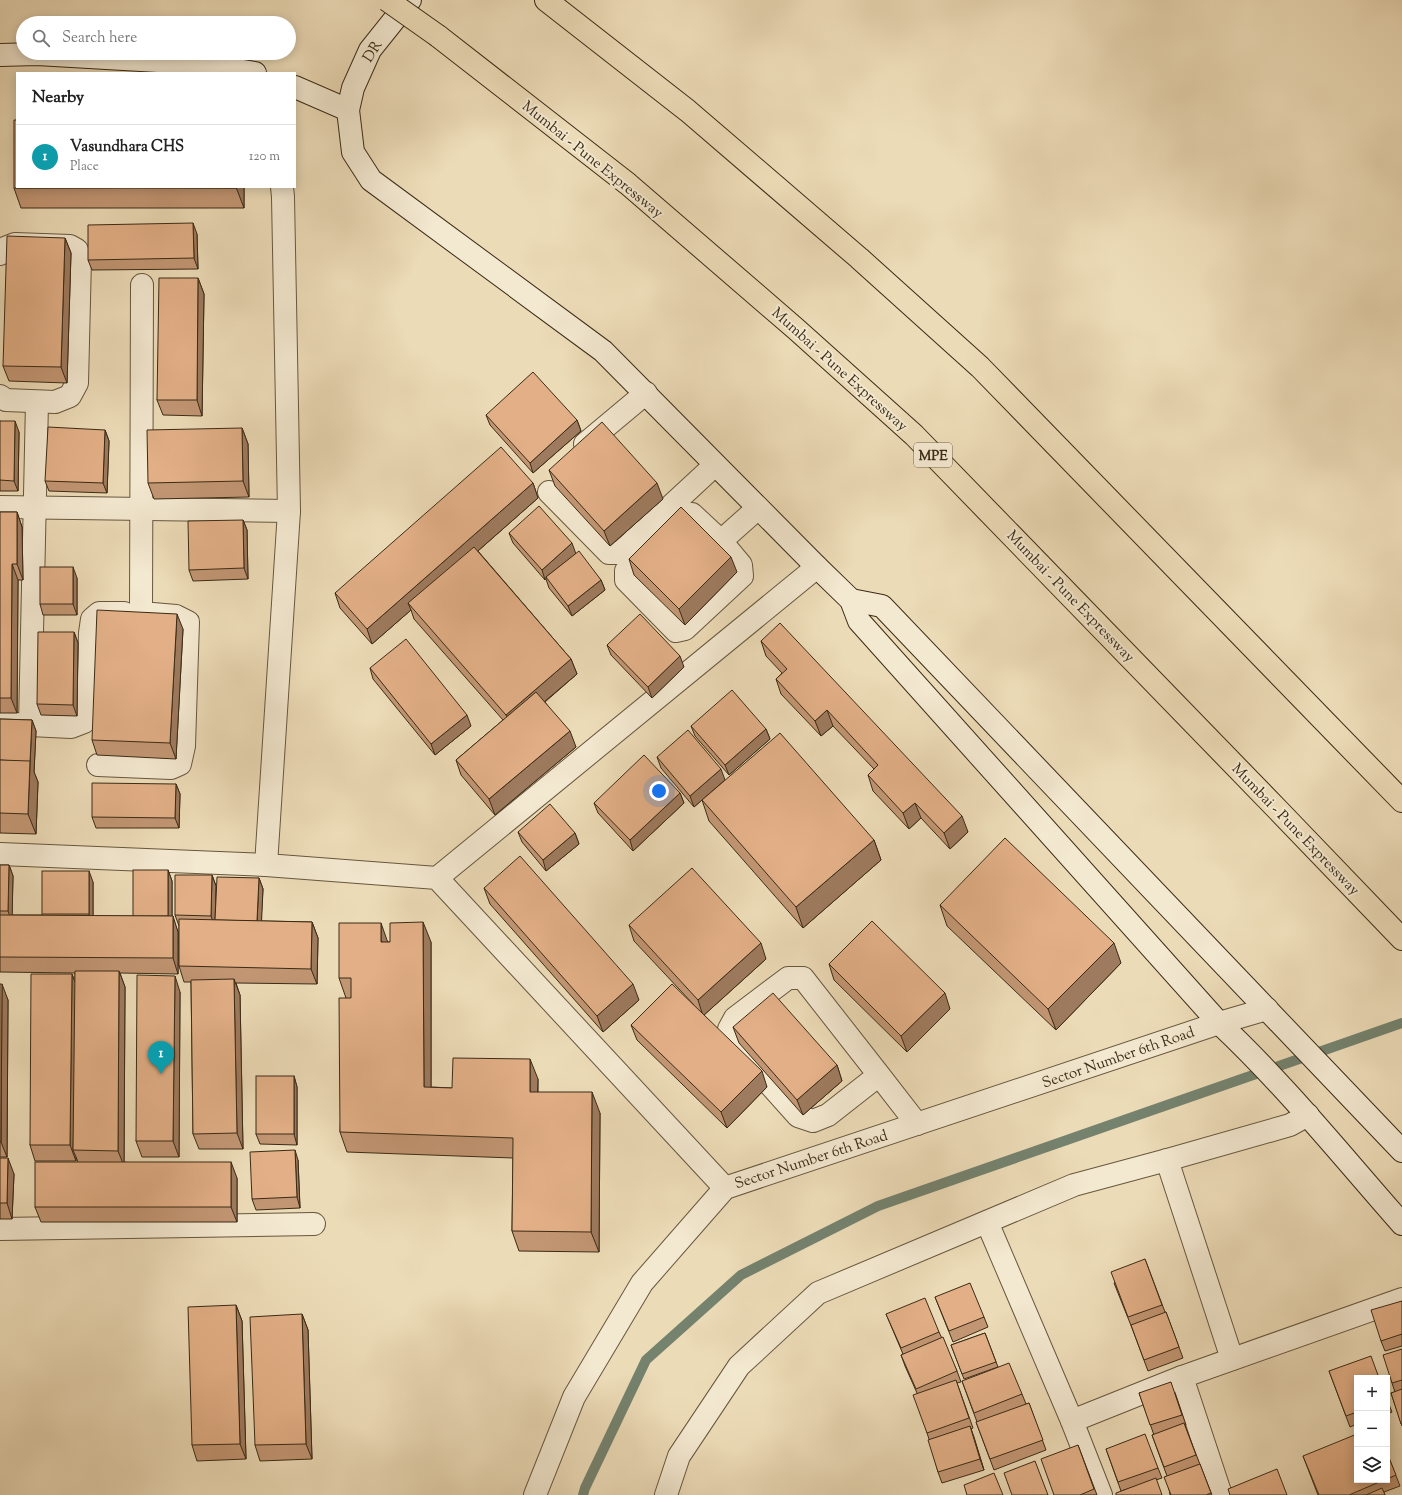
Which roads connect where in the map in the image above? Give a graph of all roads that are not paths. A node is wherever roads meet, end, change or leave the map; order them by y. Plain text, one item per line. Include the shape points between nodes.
1 (387, 0) edge
2 (410, 0) edge
3 (546, 0) edge
4 (0, 55) edge
5 (16, 55) edge
6 (141, 60) edge
7 (249, 72) edge
8 (296, 87) edge
9 (348, 110) junction
10 (282, 188) edge
11 (0, 254) edge
12 (142, 284) dead end
13 (646, 394) junction
14 (0, 396) edge
15 (37, 402) junction
16 (585, 444) edge
17 (716, 465) junction
18 (549, 492) edge
19 (0, 507) edge
20 (35, 507) junction
21 (758, 508) junction
22 (142, 509) junction
23 (289, 511) junction
24 (720, 541) junction
25 (817, 568) junction
26 (851, 600) junction
27 (141, 614) junction
28 (0, 723) edge
29 (30, 725) junction
30 (98, 765) dead end
31 (1402, 801) edge
32 (0, 854) edge
33 (266, 865) junction
34 (437, 878) junction
35 (1402, 939) edge
36 (1267, 1009) junction
37 (1219, 1023) junction
38 (879, 1075) junction
39 (1308, 1115) junction
40 (917, 1124) junction
41 (1402, 1152) edge
42 (1167, 1160) junction
43 (725, 1188) junction
44 (987, 1222) junction
45 (314, 1224) dead end
46 (1402, 1224) edge
47 (0, 1228) edge
48 (1402, 1299) edge
49 (1232, 1359) junction
50 (1182, 1377) junction
51 (1072, 1421) junction
52 (535, 1495) edge
53 (666, 1495) edge
54 (1100, 1495) edge
55 (1221, 1495) edge

1 - 35 highway, Mumbai - Pune Expressway / MPE, bridge via 438,36 628,184 914,435
2 - 9 street, DR via 370,50 353,88
3 - 31 highway via 688,110 980,366
4 - 5 street
6 - 7 street via 193,63
8 - 9 street
9 - 13 street, DR via 353,152 371,180 603,351
10 - 23 street
11 - 15 street via 5,248 15,244 70,246 77,250 80,259 77,383 70,396 55,402
12 - 22 street
13 - 16 street
13 - 17 street, DR
14 - 15 street via 6,400
15 - 20 street
17 - 18 street via 620,553 609,553
17 - 21 street, DR
19 - 20 street
20 - 22 street
20 - 29 street
21 - 24 street
21 - 25 street, DR
22 - 23 street
22 - 27 street
23 - 33 street
24 - 24 street via 741,565 742,576 685,629 676,632 626,580 626,571 684,515 692,514
25 - 26 street, DR
25 - 34 street
26 - 36 street via 882,606
26 - 37 street via 859,621
27 - 29 street via 99,613 92,619 88,710 84,722 71,727
27 - 30 street via 176,616 188,622 184,746 180,764 171,768
28 - 29 street
32 - 33 street
33 - 34 street
34 - 43 street
36 - 37 street, Sector Number 6th Road
36 - 41 street
37 - 39 street
37 - 40 street, Sector Number 6th Road
38 - 38 street via 803,978 788,978 735,1018 729,1029 731,1041 798,1116 813,1121 828,1115
38 - 40 street
39 - 42 street via 1290,1125
39 - 46 street
40 - 43 street, Sector Number 6th Road
42 - 44 street via 1074,1185
42 - 49 street
43 - 52 street, Sector Number 6th Road via 642,1282 574,1397
44 - 51 street
44 - 53 street via 818,1293 739,1366 679,1456
45 - 47 street
48 - 49 street
49 - 50 street
50 - 51 street
50 - 55 street
51 - 54 street

